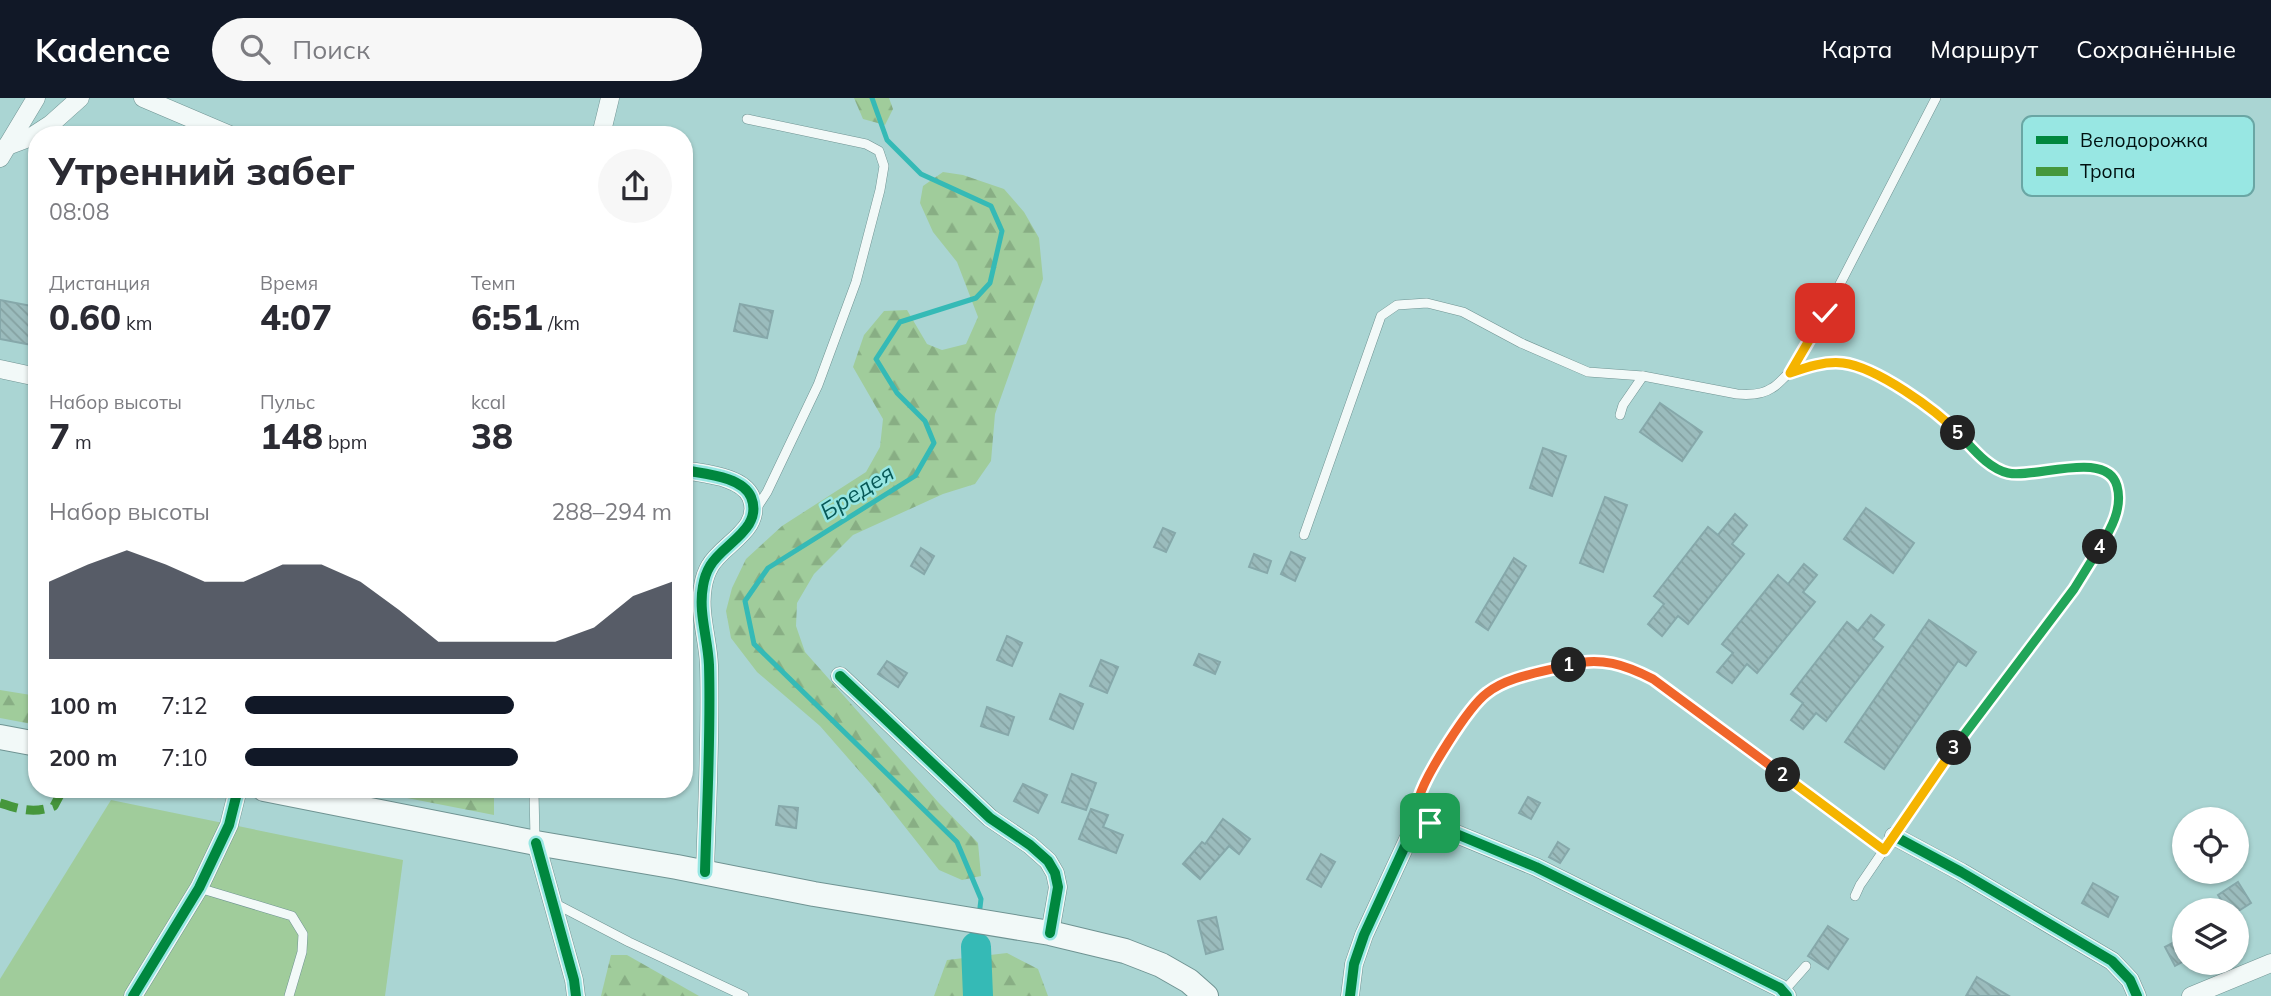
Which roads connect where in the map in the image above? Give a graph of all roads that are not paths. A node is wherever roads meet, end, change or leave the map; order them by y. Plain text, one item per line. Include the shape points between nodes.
1 (36, 98) edge
2 (80, 98) edge
3 (143, 98) edge
4 (610, 98) edge
5 (1936, 98) edge
6 (747, 119) dead end
7 (48, 126) edge
8 (209, 126) edge
9 (603, 126) edge
10 (28, 139) edge
11 (4, 152) edge
12 (0, 369) edge
13 (1790, 373) junction
14 (28, 375) edge
15 (1643, 376) junction
16 (1620, 415) dead end
17 (693, 472) edge
18 (753, 514) junction
19 (1304, 535) dead end
20 (840, 676) dead end
21 (0, 737) edge
22 (28, 742) edge
23 (236, 798) edge
24 (309, 798) edge
25 (534, 798) edge
26 (1417, 820) junction
27 (536, 843) junction
28 (1889, 843) junction
29 (705, 872) junction
30 (200, 888) junction
31 (1855, 896) dead end
32 (552, 903) junction
33 (1050, 933) junction
34 (2271, 963) edge
35 (1806, 966) dead end
36 (1785, 994) edge
37 (133, 996) edge
38 (289, 996) edge
39 (576, 996) edge
40 (744, 996) edge
41 (1206, 996) edge
42 (1350, 996) edge
43 (2137, 996) edge
44 (2191, 996) edge

1 - 11 street
2 - 7 street
3 - 8 street
4 - 9 street
5 - 13 lane
6 - 18 lane via 866,144 879,151 884,166 856,282 818,385
10 - 11 street
12 - 14 street
13 - 15 lane via 1772,389 1752,395
13 - 28 lane via 1811,365 1843,363 1866,370 1940,415 1994,468 2020,474 2091,466 2103,469 2116,481 2119,494 2118,511 2107,535 2074,589 1967,729
15 - 16 lane
15 - 19 lane via 1588,372 1463,312 1427,303 1397,305 1381,316
17 - 18 street via 745,488
18 - 29 street via 745,531 710,565 703,587 709,662
20 - 33 street via 990,818 1048,861 1058,887
21 - 22 main road
23 - 30 street via 229,825
24 - 27 main road
25 - 27 lane
26 - 28 lane via 1425,784 1469,711 1487,693 1504,683 1578,663 1606,661 1653,679
26 - 36 street via 1536,867
26 - 42 street via 1364,935
27 - 29 main road
27 - 32 street
28 - 31 lane
28 - 43 street via 1961,872 2112,961 2130,980
29 - 33 main road
30 - 37 street
30 - 38 lane via 292,916 303,934
32 - 39 street
32 - 40 lane
33 - 41 main road via 1125,950 1161,965
34 - 44 street
35 - 36 lane

